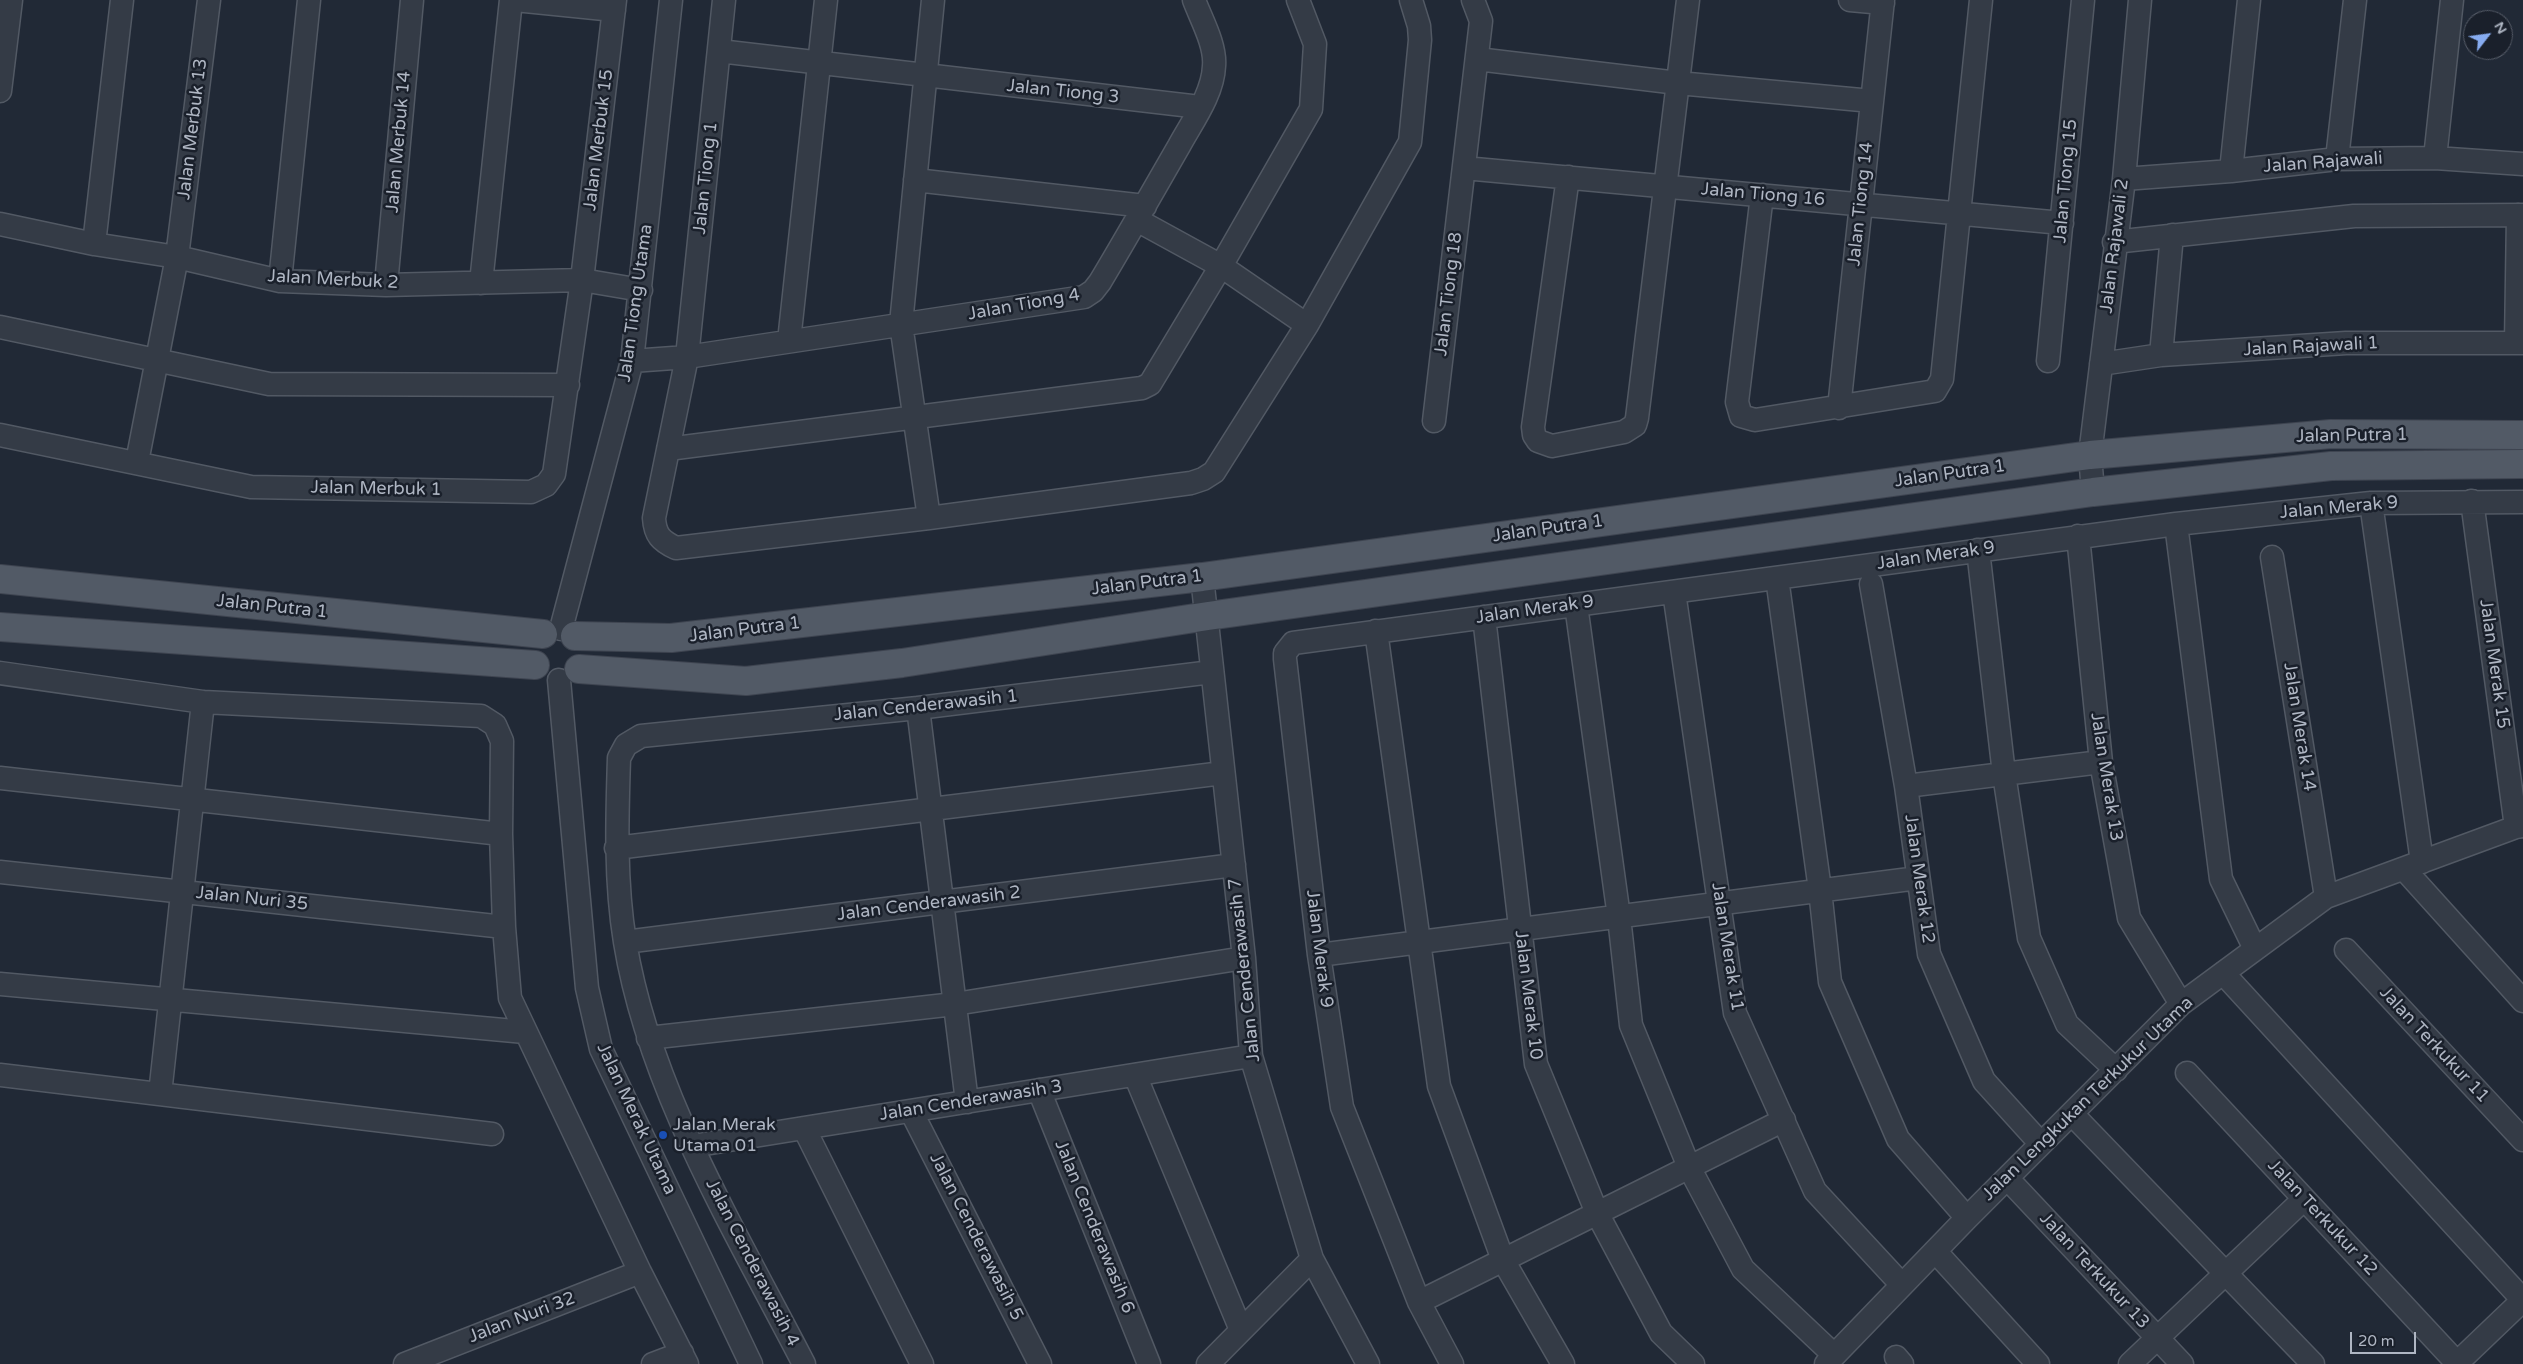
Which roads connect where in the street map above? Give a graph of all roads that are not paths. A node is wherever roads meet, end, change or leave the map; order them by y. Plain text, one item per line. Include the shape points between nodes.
1 (11, 0) edge
2 (122, 0) edge
3 (208, 0) edge
4 (309, 0) edge
5 (412, 0) edge
6 (511, 0) edge
7 (515, 0) edge
8 (671, 0) edge
9 (724, 0) edge
10 (826, 0) edge
11 (933, 0) edge
12 (1194, 0) edge
13 (1298, 0) edge
14 (1411, 0) edge
15 (1474, 0) edge
16 (1688, 0) edge
17 (1850, 0) edge
18 (1981, 0) edge
19 (2083, 0) edge
20 (2140, 0) edge
21 (2249, 0) edge
22 (2355, 0) edge
23 (2452, 0) edge
24 (1883, 2) edge
25 (615, 5) edge
26 (719, 51) junction
27 (1477, 59) junction
28 (819, 64) junction
29 (925, 76) junction
30 (1678, 83) junction
31 (0, 91) edge
32 (1872, 101) junction
33 (1200, 107) junction
34 (2435, 158) junction
35 (2337, 159) junction
36 (2523, 164) edge
37 (1464, 168) junction
38 (2231, 171) junction
39 (1568, 177) junction
40 (2124, 179) junction
41 (915, 180) junction
42 (1664, 186) junction
43 (1762, 195) junction
44 (1860, 204) junction
45 (1141, 213) junction
46 (1958, 213) junction
47 (2521, 215) edge
48 (2062, 223) junction
49 (0, 224) edge
50 (2172, 235) junction
51 (2114, 242) junction
52 (94, 244) junction
53 (177, 257) junction
54 (1221, 266) junction
55 (280, 280) junction
56 (582, 280) junction
57 (481, 283) junction
58 (386, 285) junction
59 (641, 290) junction
60 (901, 324) junction
61 (1308, 325) junction
62 (0, 327) edge
63 (789, 341) junction
64 (2520, 343) edge
65 (2161, 355) junction
66 (687, 357) junction
67 (157, 361) junction
68 (632, 361) junction
69 (2048, 361) dead end
70 (2101, 364) junction
71 (568, 385) junction
72 (1839, 408) junction
73 (914, 419) junction
74 (1434, 420) dead end
75 (2523, 435) edge
76 (0, 436) edge
77 (668, 450) junction
78 (2090, 455) junction
79 (137, 462) junction
80 (2523, 464) edge
81 (2093, 492) junction
82 (2472, 501) junction
83 (2523, 502) edge
84 (2371, 503) junction
85 (929, 518) junction
86 (2176, 524) junction
87 (2078, 536) junction
88 (1978, 550) junction
89 (2272, 557) dead end
90 (1202, 577) junction
91 (1777, 578) junction
92 (0, 579) edge
93 (1871, 584) dead end
94 (1674, 592) junction
95 (1576, 605) junction
96 (1208, 616) junction
97 (1484, 617) junction
98 (0, 627) edge
99 (1376, 631) junction
100 (560, 633) junction
101 (535, 665) junction
102 (1212, 672) junction
103 (0, 673) edge
104 (569, 675) junction
105 (203, 702) junction
106 (918, 708) junction
107 (641, 736) joint
108 (2101, 762) junction
109 (1223, 773) junction
110 (2004, 774) junction
111 (0, 778) edge
112 (1906, 786) junction
113 (192, 801) junction
114 (930, 810) junction
115 (2521, 830) edge
116 (501, 834) junction
117 (616, 848) junction
118 (1234, 865) junction
119 (2413, 865) junction
120 (0, 872) edge
121 (1918, 878) junction
122 (1820, 890) junction
123 (182, 892) junction
124 (2326, 897) junction
125 (942, 902) junction
126 (1719, 903) junction
127 (1619, 917) junction
128 (504, 927) junction
129 (1520, 929) junction
130 (625, 942) junction
131 (1420, 942) junction
132 (2255, 950) junction
133 (2346, 950) dead end
134 (1319, 955) junction
135 (1244, 958) junction
136 (2223, 973) junction
137 (0, 984) edge
138 (171, 998) junction
139 (2523, 1001) edge
140 (955, 1004) junction
141 (2181, 1004) junction
142 (525, 1032) junction
143 (648, 1038) junction
144 (1250, 1056) junction
145 (2116, 1070) junction
146 (2187, 1073) dead end
147 (1135, 1074) junction
148 (0, 1075) edge
149 (1039, 1090) junction
150 (160, 1094) junction
151 (967, 1102) junction
152 (912, 1111) junction
153 (2072, 1114) junction
154 (1784, 1120) junction
155 (804, 1128) junction
156 (492, 1134) dead end
157 (2523, 1140) edge
158 (2041, 1144) junction
159 (692, 1146) junction
160 (1689, 1167) junction
161 (2007, 1178) junction
162 (2304, 1199) junction
163 (1597, 1213) junction
164 (1967, 1218) junction
165 (1934, 1251) junction
166 (1312, 1259) junction
167 (1503, 1260) junction
168 (640, 1272) junction
169 (2226, 1272) junction
170 (1902, 1285) junction
171 (1419, 1302) junction
172 (2522, 1303) edge
173 (1241, 1330) junction
174 (2158, 1339) junction
175 (684, 1359) edge
176 (1830, 1360) edge
177 (1361, 1361) edge
178 (404, 1364) edge
179 (653, 1364) edge
180 (751, 1364) edge
181 (804, 1364) edge
182 (922, 1364) edge
183 (1040, 1364) edge
184 (1149, 1364) edge
185 (1208, 1364) edge
186 (1452, 1364) edge
187 (1563, 1364) edge
188 (1693, 1364) edge
189 (2038, 1364) edge
190 (2130, 1364) edge
191 (2182, 1364) edge
192 (2313, 1364) edge
193 (2456, 1364) edge

1 - 31 street
2 - 52 street
3 - 53 street, Jalan Merbuk 13
4 - 55 street
5 - 58 street, Jalan Merbuk 14
6 - 57 street
7 - 25 street
8 - 59 street, Jalan Tiong Utama
9 - 26 street, Jalan Tiong 1
10 - 28 street
11 - 29 street
12 - 33 street, Jalan Tiong 4 via 1215,63
13 - 54 street via 1315,44 1311,109
14 - 61 street, Jalan Tiong 1 via 1420,40 1410,142
15 - 27 street, Jalan Tiong 18 via 1481,21
16 - 30 street
17 - 24 street
18 - 46 street
19 - 48 street, Jalan Tiong 15
20 - 40 street, Jalan Rajawali 2
21 - 38 street
22 - 35 street
23 - 34 street
24 - 32 street, Jalan Tiong 14
25 - 56 street, Jalan Merbuk 15
26 - 28 street, Jalan Tiong 3
26 - 66 street, Jalan Tiong 1
27 - 30 street
27 - 37 street, Jalan Tiong 18
28 - 29 street, Jalan Tiong 3
28 - 63 street
29 - 33 street, Jalan Tiong 3
29 - 41 street
30 - 32 street
30 - 42 street
32 - 44 street, Jalan Tiong 14
33 - 45 street, Jalan Tiong 4
34 - 35 street, Jalan Rajawali
34 - 36 street, Jalan Rajawali
35 - 38 street, Jalan Rajawali
37 - 39 street, Jalan Tiong 16
37 - 74 street, Jalan Tiong 18
38 - 40 street, Jalan Rajawali
39 - 42 street, Jalan Tiong 16
39 - 42 street via 1533,427 1538,441 1552,446 1624,432 1635,425
40 - 51 street, Jalan Rajawali 2
41 - 45 street
41 - 60 street
42 - 43 street, Jalan Tiong 16
43 - 44 street, Jalan Tiong 16
43 - 72 street via 1737,409 1742,416 1755,420
44 - 46 street, Jalan Tiong 16
44 - 72 street, Jalan Tiong 14
45 - 54 street
45 - 60 street, Jalan Tiong 4 via 1100,282 1084,297
46 - 48 street, Jalan Tiong 16
46 - 72 street via 1939,386 1928,394
47 - 50 street via 2354,216
47 - 64 street
48 - 69 street, Jalan Tiong 15
49 - 52 street, Jalan Merbuk 2
50 - 51 street
50 - 65 street
51 - 70 street, Jalan Rajawali 2
52 - 53 street, Jalan Merbuk 2
53 - 55 street, Jalan Merbuk 2
53 - 67 street, Jalan Merbuk 13
54 - 61 street
54 - 73 street via 1154,380 1146,386
55 - 58 street, Jalan Merbuk 2
56 - 57 street, Jalan Merbuk 2
56 - 59 street, Jalan Merbuk 2
56 - 71 street, Jalan Merbuk 1
57 - 58 street, Jalan Merbuk 2
59 - 68 street, Jalan Tiong Utama
60 - 63 street, Jalan Tiong 4
60 - 73 street
61 - 85 street, Jalan Tiong 1 via 1222,462 1203,479
62 - 67 street
63 - 66 street, Jalan Tiong 4
64 - 65 street, Jalan Rajawali 1 via 2346,343
65 - 70 street, Jalan Rajawali 1
66 - 68 street, Jalan Tiong 4
66 - 77 street, Jalan Tiong 1
67 - 71 street via 269,384
67 - 79 street, Jalan Merbuk 13
68 - 100 street, Jalan Tiong Utama
70 - 78 street, Jalan Rajawali 2
71 - 79 street, Jalan Merbuk 1 via 554,474 546,485 532,492 250,487
73 - 77 street
73 - 85 street
75 - 78 main road, Jalan Putra 1 via 2331,434
76 - 79 street, Jalan Merbuk 1
77 - 85 street, Jalan Tiong 1 via 654,524 662,542 676,548
78 - 81 street, Jalan Rajawali 2
78 - 90 main road, Jalan Putra 1
80 - 81 main road, Jalan Putra 1 via 2330,466
81 - 96 main road, Jalan Putra 1
82 - 83 street, Jalan Merak 9
82 - 84 street, Jalan Merak 9
82 - 115 street, Jalan Merak 15
84 - 86 street, Jalan Merak 9
84 - 119 street
86 - 87 street, Jalan Merak 9
86 - 132 street via 2221,878
87 - 88 street, Jalan Merak 9
87 - 108 street, Jalan Merak 13
88 - 91 street, Jalan Merak 9
88 - 110 street
89 - 124 street, Jalan Merak 14
90 - 96 street, Jalan Cenderawasih 7
90 - 100 main road, Jalan Putra 1 via 671,638
91 - 94 street, Jalan Merak 9
91 - 122 street
92 - 100 main road, Jalan Putra 1
93 - 112 street, Jalan Merak 12
94 - 95 street, Jalan Merak 9
94 - 126 street, Jalan Merak 11
95 - 97 street, Jalan Merak 9
95 - 127 street
96 - 102 street, Jalan Cenderawasih 7
96 - 104 main road, Jalan Putra 1 via 902,663 746,682
97 - 99 street, Jalan Merak 9
97 - 129 street, Jalan Merak 10
98 - 101 main road
99 - 131 street
99 - 134 street, Jalan Merak 9 via 1298,641 1285,653
100 - 101 main road via 536,643
100 - 104 main road via 582,646 583,658
101 - 104 main road via 541,673
102 - 106 street, Jalan Cenderawasih 1
102 - 109 street, Jalan Cenderawasih 7
103 - 105 street
104 - 180 street, Jalan Merak Utama via 587,988 601,1049
105 - 113 street
105 - 116 street via 481,716 495,725 502,741
106 - 107 street, Jalan Cenderawasih 1
106 - 114 street
107 - 117 street, Jalan Cenderawasih 4 via 626,744 619,758
108 - 110 street
108 - 141 street, Jalan Merak 13 via 2129,918
109 - 114 street
109 - 118 street, Jalan Cenderawasih 7
110 - 112 street
110 - 145 street via 2029,938 2067,1024
111 - 113 street
112 - 121 street, Jalan Merak 12
113 - 116 street
113 - 123 street
114 - 117 street
114 - 125 street
115 - 119 street, Jalan Lengkukan Terkukur Utama
116 - 128 street
117 - 130 street, Jalan Cenderawasih 4
118 - 125 street, Jalan Cenderawasih 2
118 - 135 street, Jalan Cenderawasih 7
119 - 124 street, Jalan Lengkukan Terkukur Utama
119 - 139 street
120 - 123 street, Jalan Nuri 35
121 - 122 street
121 - 158 street, Jalan Merak 12 via 1930,954 1984,1081
122 - 126 street
122 - 164 street via 1830,982 1898,1139
123 - 128 street, Jalan Nuri 35
123 - 138 street
124 - 132 street, Jalan Lengkukan Terkukur Utama
125 - 130 street, Jalan Cenderawasih 2
125 - 140 street
126 - 127 street
126 - 154 street, Jalan Merak 11 via 1735,1013
127 - 129 street
127 - 160 street via 1631,1025
128 - 142 street via 510,998
129 - 131 street
129 - 163 street, Jalan Merak 10 via 1536,1064
130 - 143 street, Jalan Cenderawasih 4
131 - 134 street
131 - 167 street via 1439,1086
132 - 136 street, Jalan Lengkukan Terkukur Utama
133 - 157 street, Jalan Terkukur 11
134 - 171 street, Jalan Merak 9 via 1342,1107
135 - 140 street
135 - 144 street, Jalan Cenderawasih 7
136 - 141 street, Jalan Lengkukan Terkukur Utama
136 - 172 street
137 - 138 street
138 - 142 street
138 - 150 street
140 - 143 street
140 - 151 street
141 - 145 street, Jalan Lengkukan Terkukur Utama
142 - 168 street
143 - 159 street, Jalan Cenderawasih 4
144 - 147 street, Jalan Cenderawasih 3
144 - 166 street, Jalan Cenderawasih 7
145 - 153 street, Jalan Lengkukan Terkukur Utama
146 - 162 street, Jalan Terkukur 12
147 - 149 street, Jalan Cenderawasih 3
147 - 173 street
148 - 150 street
149 - 151 street, Jalan Cenderawasih 3
149 - 184 street, Jalan Cenderawasih 6
150 - 156 street
151 - 152 street, Jalan Cenderawasih 3
152 - 155 street, Jalan Cenderawasih 3
152 - 183 street, Jalan Cenderawasih 5
153 - 158 street, Jalan Lengkukan Terkukur Utama
153 - 169 street
154 - 160 street
154 - 170 street, Jalan Merak 11 via 1815,1191
155 - 159 street, Jalan Cenderawasih 3
155 - 182 street
158 - 161 street, Jalan Lengkukan Terkukur Utama
159 - 181 street, Jalan Cenderawasih 4
160 - 163 street
160 - 176 street via 1743,1269
161 - 164 street, Jalan Lengkukan Terkukur Utama
161 - 174 street, Jalan Terkukur 13
162 - 169 street
162 - 193 street, Jalan Terkukur 12
163 - 167 street
163 - 188 street, Jalan Merak 10 via 1661,1333
164 - 165 street, Jalan Lengkukan Terkukur Utama
165 - 170 street, Jalan Lengkukan Terkukur Utama
165 - 189 street
166 - 173 street
166 - 177 street, Jalan Cenderawasih 7
167 - 171 street
167 - 187 street
168 - 175 street
168 - 178 street, Jalan Nuri 32
169 - 174 street
169 - 192 street
170 - 176 street, Jalan Lengkukan Terkukur Utama
171 - 186 street, Jalan Merak 9
172 - 193 street
173 - 185 street
174 - 190 street
174 - 191 street, Jalan Terkukur 13
175 - 179 street

